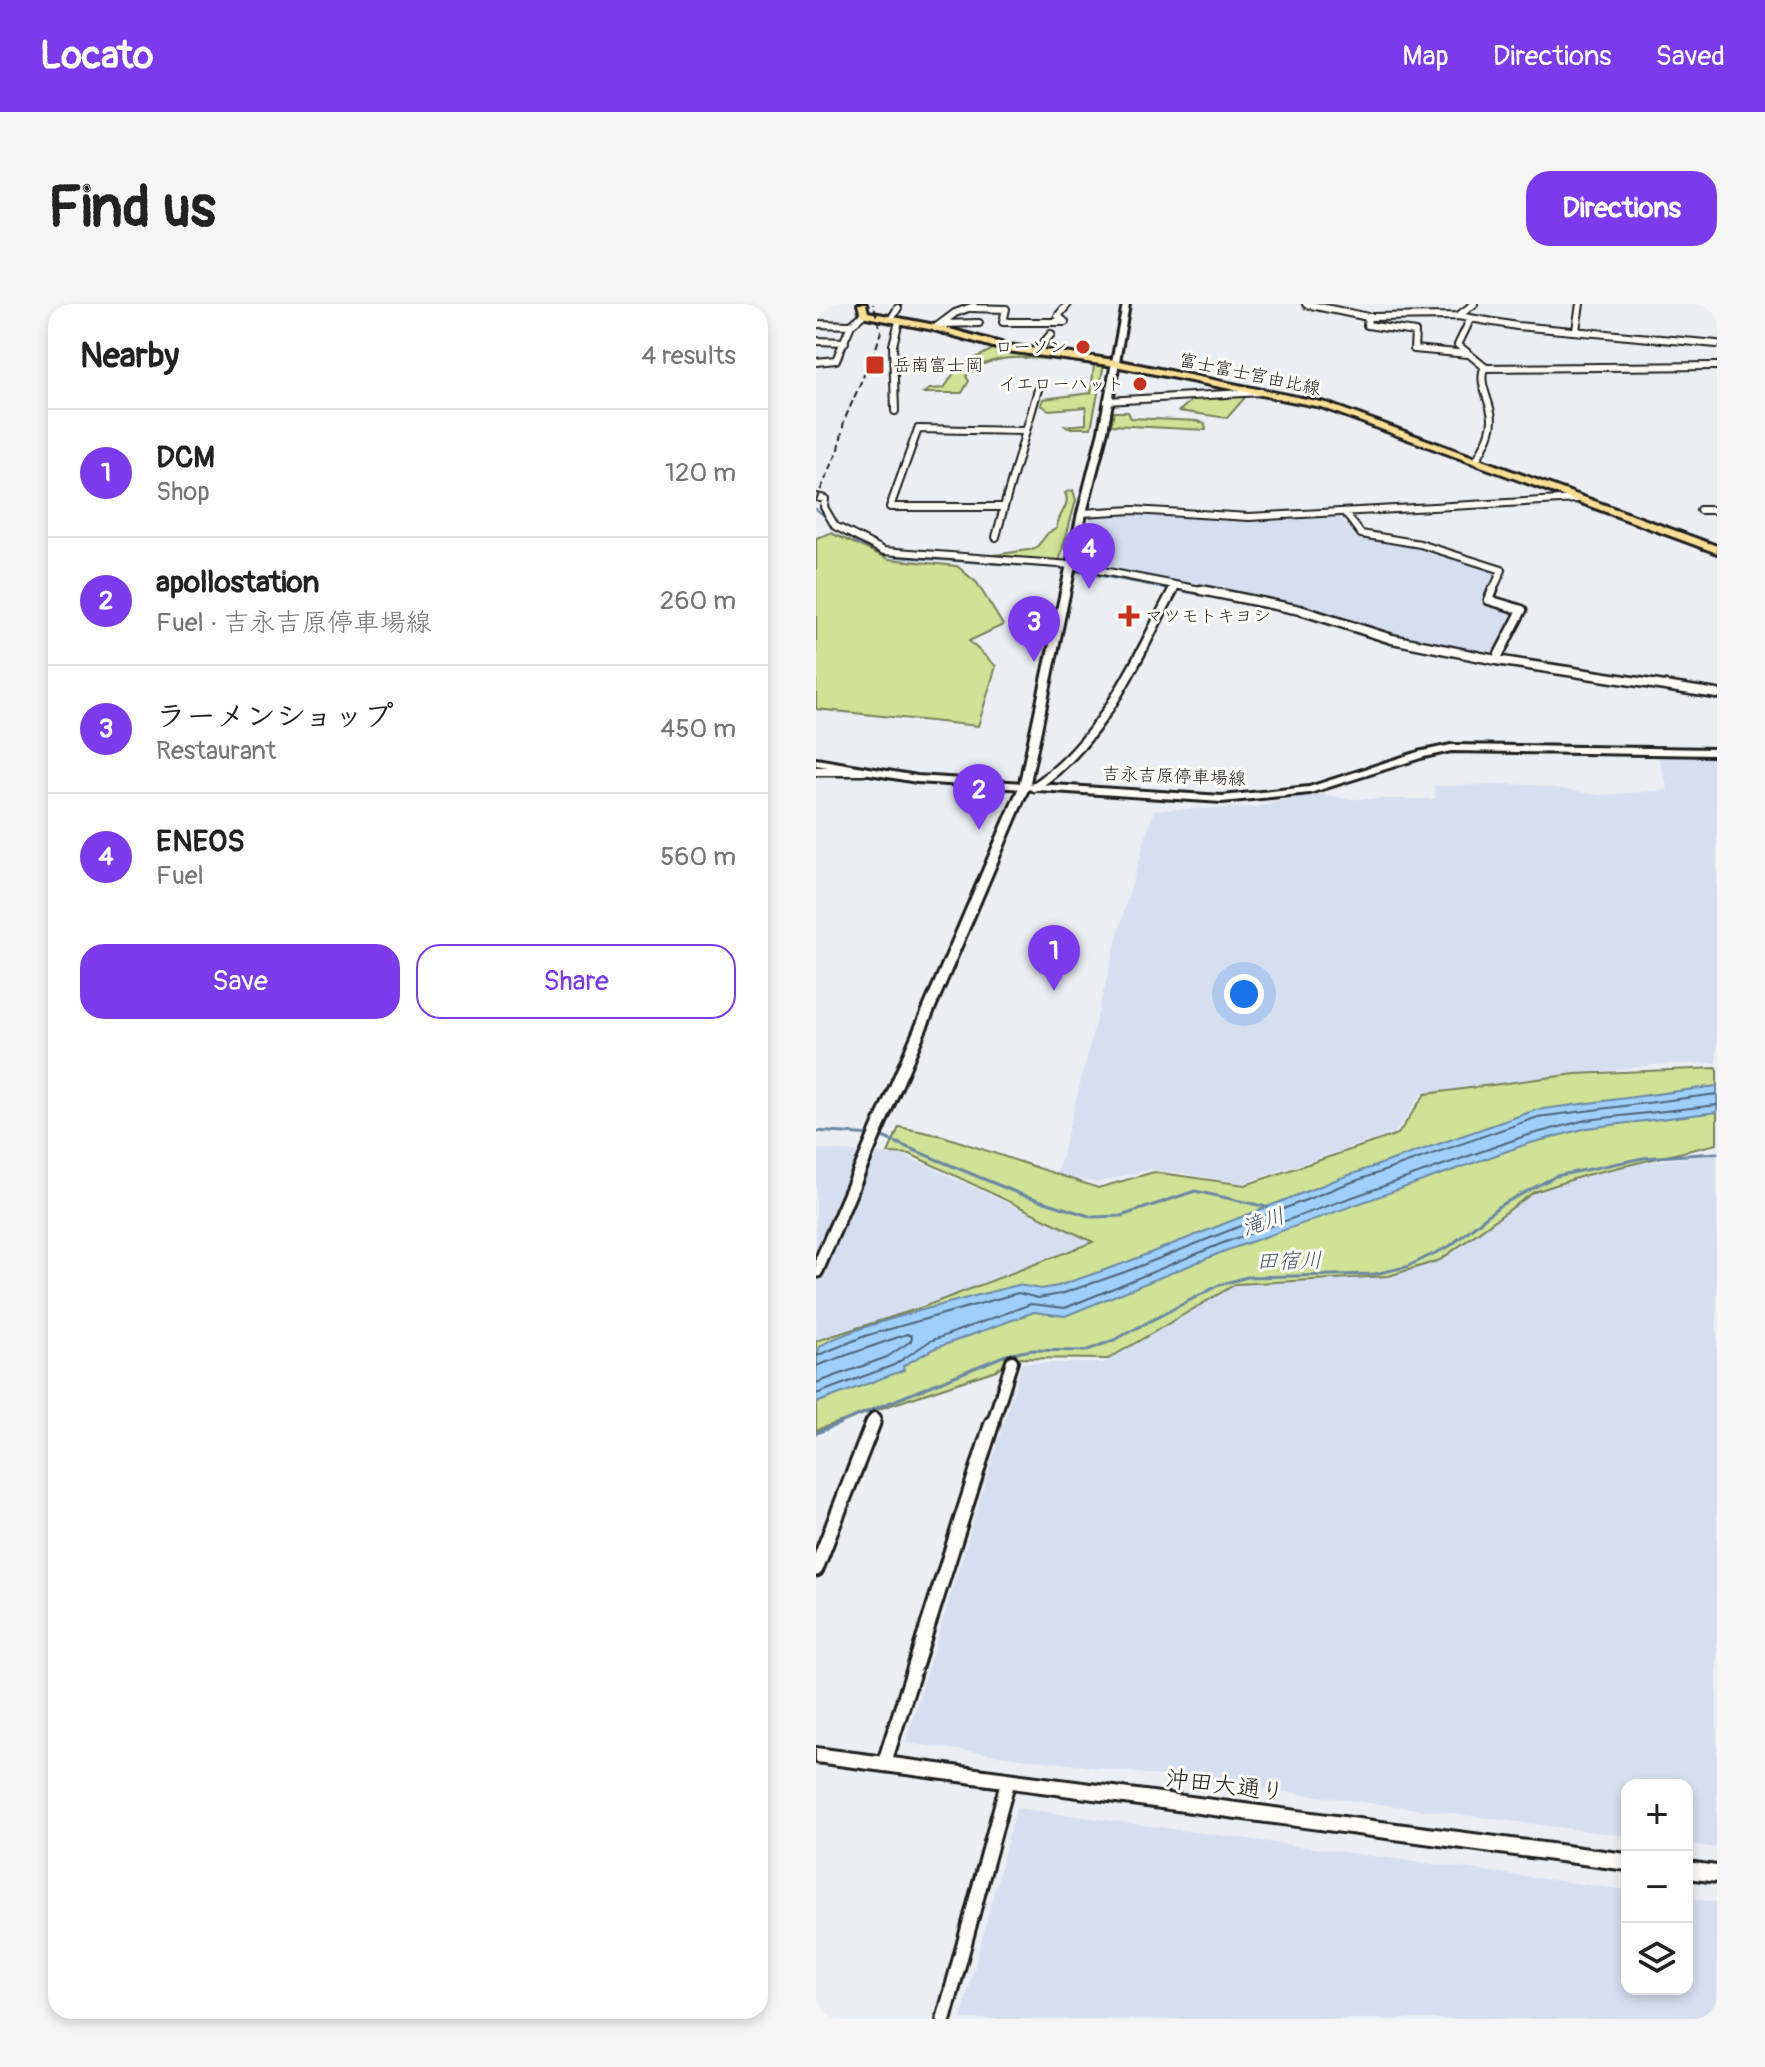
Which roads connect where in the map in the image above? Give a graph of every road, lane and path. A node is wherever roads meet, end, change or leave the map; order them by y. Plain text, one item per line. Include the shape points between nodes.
1 (1068, 304) edge
2 (1126, 304) edge
3 (1306, 304) edge
4 (1474, 304) edge
5 (1580, 304) edge
6 (974, 306) edge
7 (898, 308) dead end
8 (863, 309) edge
9 (1458, 316) junction
10 (1368, 317) junction
11 (1471, 318) junction
12 (895, 320) junction
13 (979, 323) dead end
14 (816, 324) edge
15 (851, 325) junction
16 (938, 326) junction
17 (1576, 330) junction
18 (1051, 334) dead end
19 (816, 341) edge
20 (845, 342) junction
21 (1717, 344) edge
22 (1036, 352) junction
23 (1468, 354) junction
24 (816, 362) edge
25 (1115, 363) junction
26 (1717, 366) edge
27 (1486, 368) junction
28 (1039, 386) dead end
29 (1263, 392) junction
30 (1107, 401) junction
31 (895, 411) dead end
32 (994, 431) junction
33 (1025, 431) junction
34 (990, 442) dead end
35 (1476, 461) junction
36 (816, 497) edge
37 (1579, 499) junction
38 (1004, 507) junction
39 (1700, 510) dead end
40 (1717, 510) edge
41 (1082, 513) junction
42 (1346, 514) junction
43 (996, 537) dead end
44 (1717, 550) edge
45 (1072, 565) junction
46 (1175, 586) junction
47 (1496, 660) junction
48 (1717, 694) edge
49 (1717, 752) edge
50 (816, 762) edge
51 (816, 771) edge
52 (864, 771) junction
53 (1029, 787) junction
54 (816, 1273) edge
55 (1012, 1361) dead end
56 (875, 1418) dead end
57 (816, 1569) edge
58 (816, 1755) edge
59 (884, 1764) junction
60 (1008, 1781) junction
61 (1621, 1861) edge
62 (1693, 1871) edge
63 (1717, 1874) edge
64 (944, 2019) edge

1 - 6 street via 1058,316 1065,322 1003,322 1006,309
2 - 25 street
3 - 10 street
4 - 9 street
5 - 17 street
6 - 16 street
7 - 12 street
8 - 12 main road, 富士富士宮由比線
8 - 15 street
9 - 10 street
9 - 11 street
10 - 23 street via 1367,325 1415,332 1414,349
11 - 17 street
11 - 23 street via 1458,345
12 - 16 main road, 富士富士宮由比線
12 - 31 street
13 - 16 street
14 - 15 street
15 - 20 street
16 - 22 main road, 富士富士宮由比線
17 - 21 street
18 - 22 street
19 - 20 street
20 - 24 street via 836,360
22 - 25 main road, 富士富士宮由比線
23 - 27 street
25 - 29 main road, 富士富士宮由比線
25 - 30 street
26 - 27 street
27 - 35 street via 1481,377 1492,404 1492,425
28 - 33 street
29 - 30 street
29 - 35 main road, 富士富士宮由比線 via 1323,405
30 - 41 street
32 - 33 street
32 - 34 street
32 - 38 street via 918,429 890,507
33 - 38 street
35 - 37 main road, 富士富士宮由比線
36 - 45 street via 825,499 835,526 884,551
37 - 42 street
37 - 44 main road, 富士富士宮由比線
38 - 43 street
39 - 40 street
41 - 42 street
41 - 45 street
42 - 47 street via 1361,534 1420,544 1502,570 1489,600 1522,610
45 - 46 street
45 - 53 street
46 - 47 street via 1300,610 1392,639
46 - 53 street via 1096,730 1052,779
47 - 48 street
49 - 53 main road, 吉永吉原停車場線 via 1451,748 1310,790 1242,799
50 - 52 main road, 吉永吉原停車場線
51 - 52 street
52 - 53 main road, 吉永吉原停車場線
53 - 54 street
55 - 59 street
56 - 57 street
58 - 59 street, 沖田大通り
59 - 60 street, 沖田大通り
60 - 61 street, 沖田大通り
60 - 64 street
62 - 63 street

